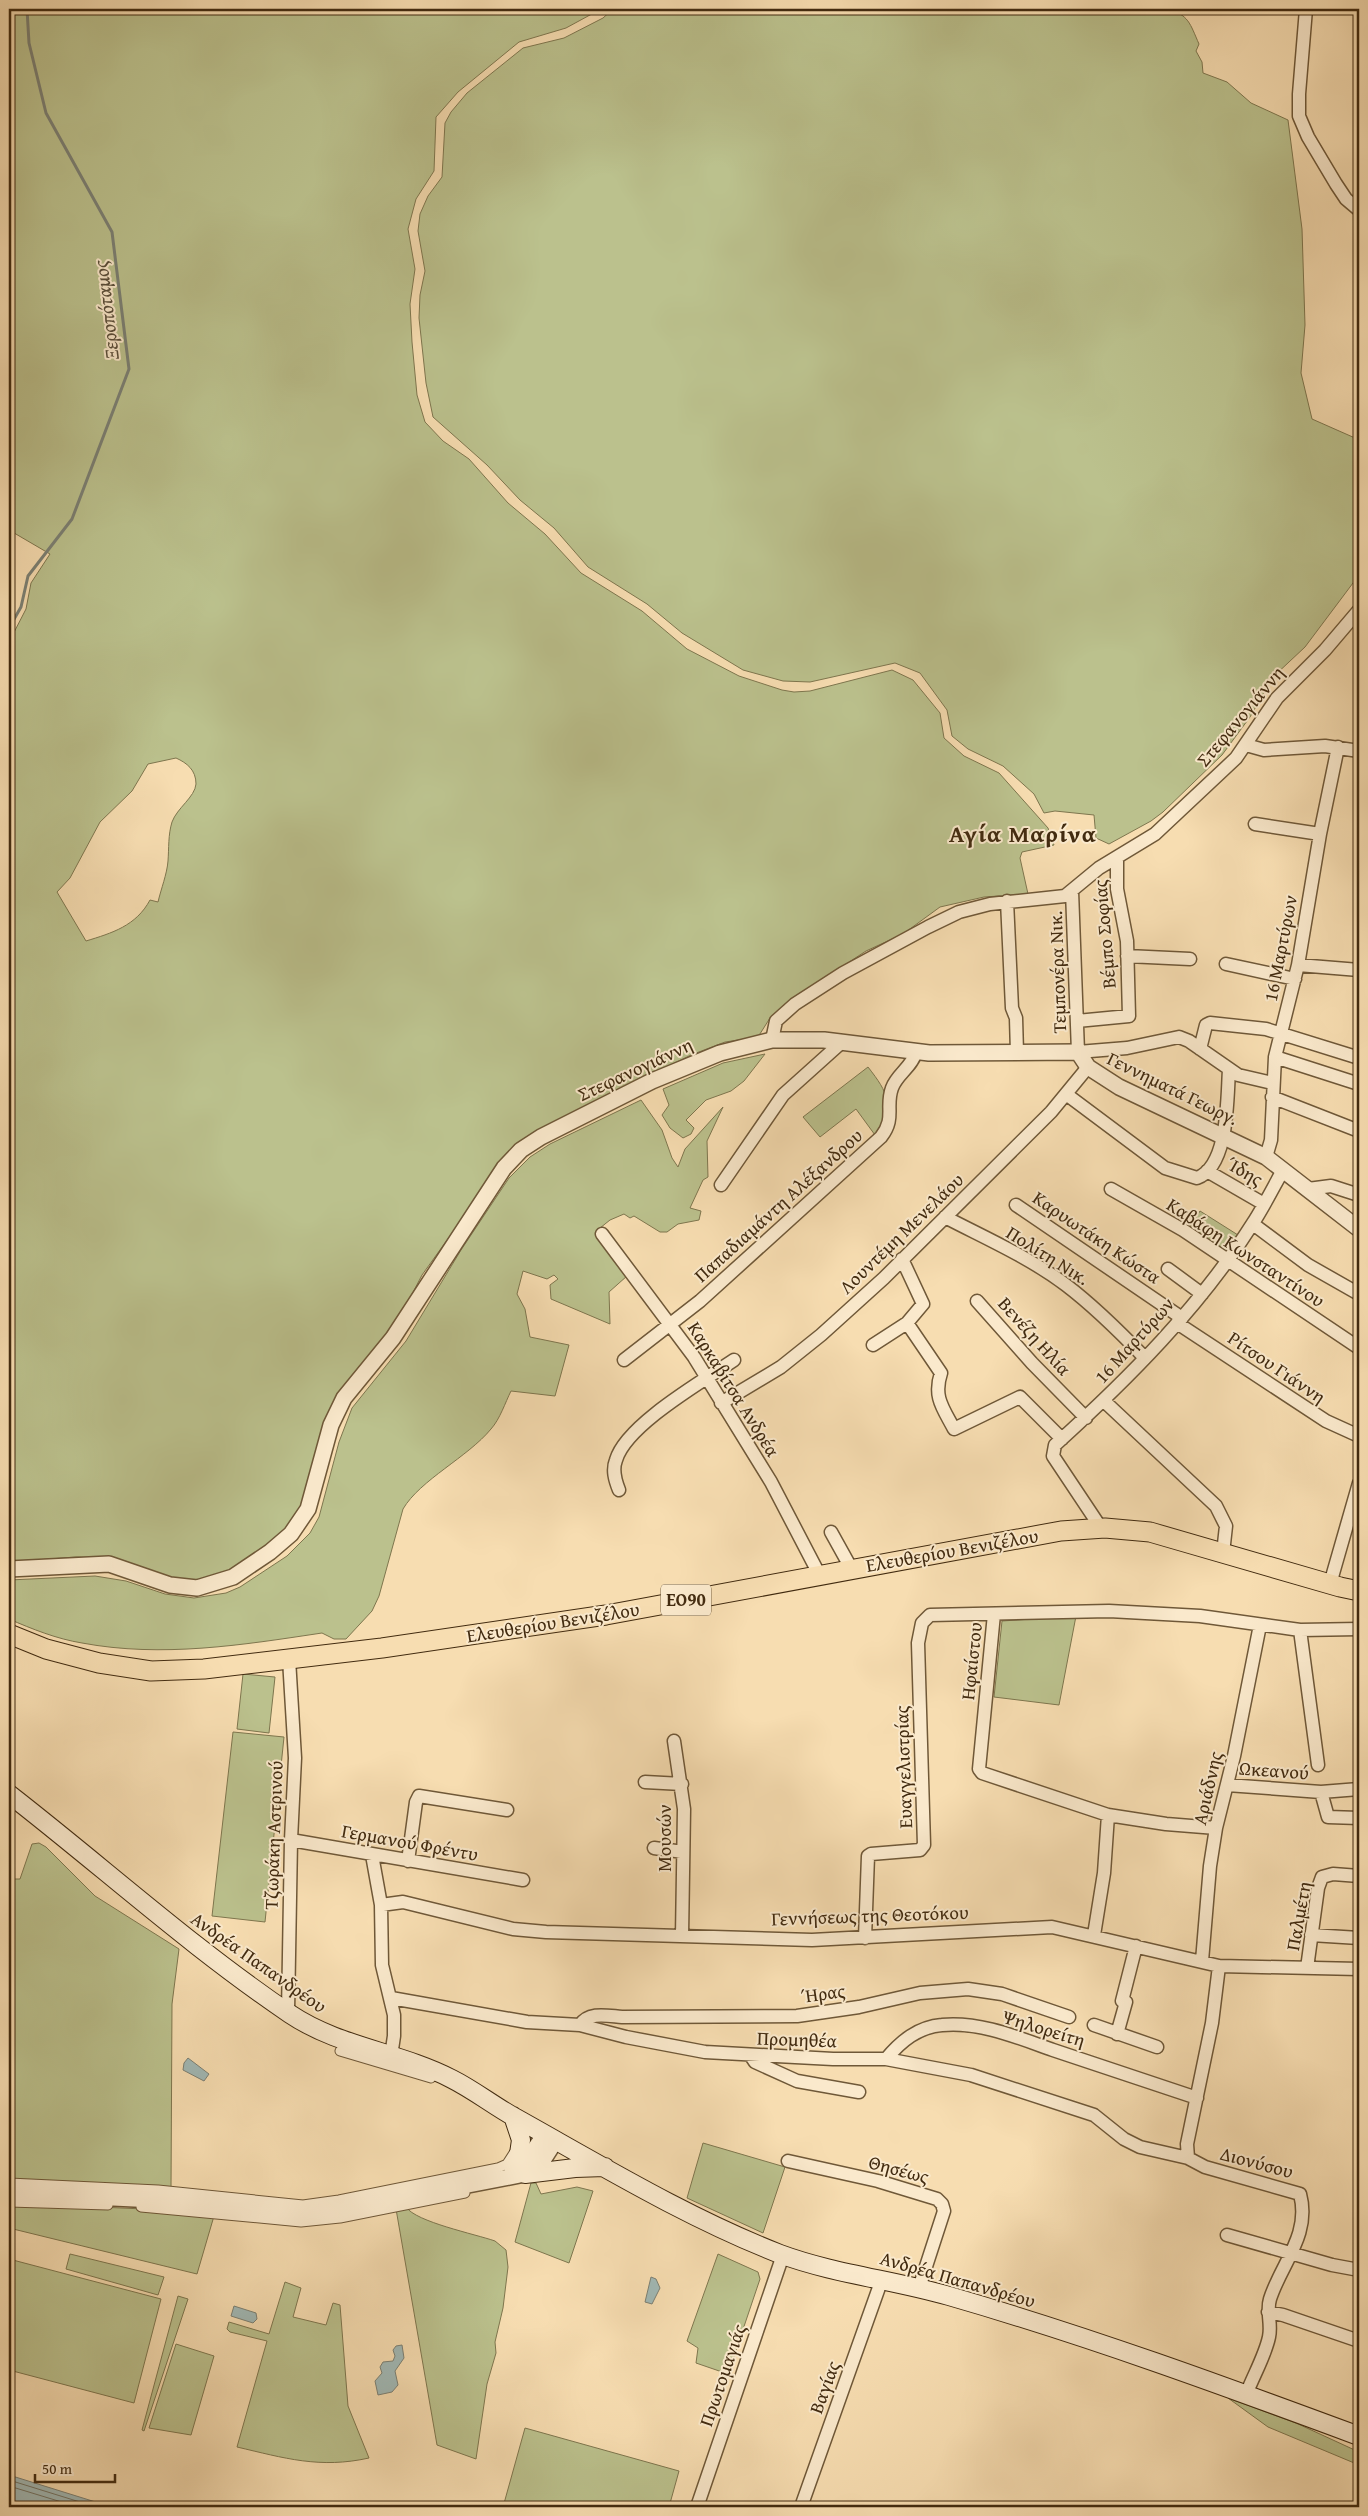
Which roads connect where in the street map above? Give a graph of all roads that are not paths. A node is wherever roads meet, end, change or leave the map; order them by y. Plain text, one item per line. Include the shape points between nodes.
1 (1306, 9) edge
2 (1359, 210) edge
3 (1359, 610) edge
4 (1246, 745) junction
5 (1338, 747) junction
6 (1359, 752) edge
7 (1255, 824) dead end
8 (1320, 834) junction
9 (1117, 857) junction
10 (1072, 890) junction
11 (1007, 901) junction
12 (1127, 956) junction
13 (1190, 959) dead end
14 (1226, 964) dead end
15 (1298, 965) junction
16 (1359, 970) edge
17 (1295, 979) junction
18 (1077, 1021) junction
19 (1280, 1033) junction
20 (772, 1040) junction
21 (842, 1042) junction
22 (1200, 1049) junction
23 (916, 1052) junction
24 (1078, 1052) junction
25 (1017, 1053) junction
26 (1275, 1057) junction
27 (1356, 1057) dead end
28 (1088, 1068) junction
29 (1229, 1070) junction
30 (1272, 1083) junction
31 (1359, 1084) edge
32 (1066, 1094) junction
33 (1272, 1097) junction
34 (1359, 1131) edge
35 (1223, 1136) junction
36 (1266, 1157) junction
37 (1283, 1170) junction
38 (1204, 1174) junction
39 (721, 1185) dead end
40 (1111, 1189) dead end
41 (1308, 1190) junction
42 (1359, 1195) edge
43 (1264, 1204) junction
44 (1016, 1205) dead end
45 (945, 1217) junction
46 (1253, 1224) junction
47 (1359, 1229) edge
48 (602, 1234) dead end
49 (902, 1259) junction
50 (1227, 1261) junction
51 (1168, 1269) dead end
52 (1202, 1294) junction
53 (1359, 1294) edge
54 (977, 1300) dead end
55 (1179, 1320) junction
56 (907, 1323) junction
57 (670, 1324) junction
58 (873, 1345) dead end
59 (1359, 1348) edge
60 (1145, 1358) junction
61 (624, 1360) dead end
62 (734, 1360) dead end
63 (707, 1378) junction
64 (1104, 1401) junction
65 (721, 1403) junction
66 (1086, 1418) junction
67 (1359, 1436) edge
68 (1062, 1439) junction
69 (1359, 1483) edge
70 (619, 1490) dead end
71 (1100, 1528) junction
72 (831, 1532) dead end
73 (1223, 1553) junction
74 (851, 1568) junction
75 (9, 1569) edge
76 (819, 1574) junction
77 (1330, 1584) junction
78 (1359, 1591) edge
79 (994, 1614) junction
80 (1260, 1625) junction
81 (1359, 1629) edge
82 (1300, 1630) junction
83 (9, 1634) edge
84 (289, 1659) junction
85 (674, 1741) dead end
86 (1318, 1765) dead end
87 (645, 1782) dead end
88 (682, 1784) junction
89 (1227, 1785) junction
90 (1359, 1789) edge
91 (1321, 1792) junction
92 (9, 1794) edge
93 (507, 1810) dead end
94 (1108, 1815) junction
95 (1359, 1818) edge
96 (1216, 1828) junction
97 (291, 1840) junction
98 (654, 1848) dead end
99 (684, 1852) junction
100 (372, 1855) junction
101 (408, 1861) junction
102 (1359, 1876) edge
103 (523, 1880) dead end
104 (381, 1905) junction
105 (1312, 1935) junction
106 (682, 1936) junction
107 (1094, 1936) junction
108 (865, 1938) junction
109 (1359, 1938) edge
110 (1136, 1946) junction
111 (1202, 1961) junction
112 (1219, 1966) junction
113 (1307, 1968) junction
114 (1359, 1970) edge
115 (391, 1998) junction
116 (288, 2012) junction
117 (1070, 2017) dead end
118 (580, 2025) junction
119 (1094, 2025) dead end
120 (1117, 2034) junction
121 (1157, 2047) dead end
122 (340, 2051) dead end
123 (390, 2056) junction
124 (751, 2056) junction
125 (886, 2059) junction
126 (859, 2092) dead end
127 (1197, 2098) junction
128 (513, 2116) junction
129 (551, 2137) junction
130 (1188, 2158) junction
131 (788, 2162) dead end
132 (600, 2170) junction
133 (515, 2173) junction
134 (9, 2183) edge
135 (9, 2193) edge
136 (9, 2202) edge
137 (1227, 2234) dead end
138 (1293, 2253) junction
139 (783, 2255) junction
140 (1359, 2270) edge
141 (882, 2279) junction
142 (919, 2288) junction
143 (1268, 2312) junction
144 (1359, 2341) edge
145 (1246, 2394) junction
146 (1359, 2436) edge
147 (697, 2507) edge
148 (801, 2507) edge

1 - 2 street via 1299,116 1311,144 1336,184
3 - 4 street, Στεφανογιάννη via 1276,698
4 - 5 street via 1264,750
4 - 9 street, Στεφανογιάννη via 1168,824
5 - 6 street
5 - 8 street, 16 Μαρτύρων
7 - 8 street
8 - 15 street, 16 Μαρτύρων
9 - 10 street, Στεφανογιάννη
9 - 12 street, Βέμπο Σοφίας via 1117,889
10 - 11 street, Στεφανογιάννη via 1062,897
10 - 18 street, Τεμπονέρα Νικ.
11 - 20 street, Στεφανογιάννη via 969,909 940,920 843,973 787,1010 775,1024
11 - 25 street
12 - 13 street
12 - 18 street, Βέμπο Σοφίας via 1129,1016
14 - 17 street
15 - 16 street
15 - 17 street, 16 Μαρτύρων
17 - 19 street, 16 Μαρτύρων
18 - 24 street, Τεμπονέρα Νικ.
19 - 22 street via 1208,1023
19 - 26 street, 16 Μαρτύρων
19 - 27 street
20 - 21 street
20 - 75 street, Στεφανογιάννη via 689,1064 549,1133 512,1158 393,1338 344,1398 331,1425 308,1509 288,1538 263,1558 233,1577 197,1588 170,1585 109,1564
21 - 23 street
21 - 39 street via 783,1095
22 - 24 street via 1184,1038 1173,1037 1128,1048
22 - 29 street
23 - 25 street
23 - 57 street, Παπαδιαμάντη Αλέξανδρου via 913,1061 892,1087 890,1120 881,1137
24 - 25 street
24 - 28 street, Γεννηματά Γεωργ.
26 - 30 street, 16 Μαρτύρων
26 - 31 street
28 - 32 street, Λουντέμη Μενελάου
28 - 35 street, Γεννηματά Γεωργ. via 1127,1092
29 - 30 street via 1250,1079
29 - 35 street
30 - 33 street, 16 Μαρτύρων
32 - 38 street, Ίδης via 1165,1168 1184,1175
32 - 45 street, Λουντέμη Μενελάου
33 - 34 street
33 - 36 street, 16 Μαρτύρων via 1271,1140
35 - 36 street, Γεννηματά Γεωργ.
35 - 38 street via 1220,1149
36 - 37 street, Γεννηματά Γεωργ.
37 - 41 street, Γεννηματά Γεωργ.
37 - 43 street, 16 Μαρτύρων
38 - 43 street, Ίδης
40 - 50 street, Καβάφη Κωνσταντίνου via 1183,1230
41 - 42 street via 1331,1186
41 - 47 street, Γεννηματά Γεωργ.
43 - 46 street, 16 Μαρτύρων
44 - 55 street, Καρυωτάκη Κώστα
45 - 49 street, Λουντέμη Μενελάου
45 - 60 street, Πολίτη Νικ. via 1060,1281 1103,1315
46 - 50 street, 16 Μαρτύρων
46 - 53 street via 1308,1265
48 - 57 street, Καρκαβίτσα Ανδρέα
49 - 56 street via 923,1304
49 - 65 street, Λουντέμη Μενελάου via 821,1335 781,1367
50 - 52 street, 16 Μαρτύρων
50 - 59 street, Καβάφη Κωνσταντίνου
51 - 52 street
52 - 55 street, 16 Μαρτύρων
54 - 66 street, Βενέζη Ηλία
55 - 60 street, 16 Μαρτύρων
55 - 67 street, Ρίτσου Γιάννη via 1326,1421
56 - 58 street
56 - 68 street via 941,1373 936,1387 954,1429 1020,1396
57 - 61 street, Παπαδιαμάντη Αλέξανδρου
57 - 63 street, Καρκαβίτσα Ανδρέα
60 - 64 street, 16 Μαρτύρων
62 - 63 street
63 - 65 street, Καρκαβίτσα Ανδρέα
63 - 70 street via 628,1438 614,1466
64 - 66 street, 16 Μαρτύρων
64 - 73 street via 1216,1506 1226,1526
65 - 76 street, Καρκαβίτσα Ανδρέα via 771,1482
66 - 68 street, 16 Μαρτύρων
68 - 71 street via 1055,1445 1054,1456
69 - 77 street
71 - 73 main road, Ελευθερίου Βενιζέλου / ΕΟ90 via 1150,1532
71 - 74 main road, Ελευθερίου Βενιζέλου / ΕΟ90 via 1061,1531
72 - 74 street
73 - 77 main road, Ελευθερίου Βενιζέλου / ΕΟ90
74 - 76 main road, Ελευθερίου Βενιζέλου / ΕΟ90
76 - 84 main road, Ελευθερίου Βενιζέλου / ΕΟ90 via 598,1616
77 - 78 main road, Ελευθερίου Βενιζέλου / ΕΟ90
79 - 80 street, Ηφαίστου via 1109,1611 1200,1616
79 - 94 street, Ηφαίστου via 978,1769
79 - 108 street, Ευαγγελιστρίας via 936,1614 925,1618 920,1629 924,1845 920,1850 868,1856
80 - 82 street, Ηφαίστου
80 - 89 street, Αριάδνης
81 - 82 street, Ηφαίστου
82 - 86 street
83 - 84 main road, Ελευθερίου Βενιζέλου / ΕΟ90 via 81,1659 151,1670 204,1669
84 - 97 street, Τζωράκη Αστρινού via 295,1758
85 - 88 street, Μουσών
87 - 88 street
88 - 99 street, Μουσών
89 - 91 street, Ωκεανού
89 - 96 street, Αριάδνης
90 - 91 street
91 - 95 street, Ωκεανού via 1328,1817
92 - 116 main road, Ανδρέα Παπανδρέου via 114,1880
93 - 101 street via 419,1796
94 - 96 street, Ηφαίστου
94 - 107 street via 1104,1873
96 - 111 street, Αριάδνης
97 - 100 street, Γερμανού Φρέντυ
97 - 116 street, Τζωράκη Αστρινού
98 - 99 street
99 - 106 street, Μουσών
100 - 101 street, Γερμανού Φρέντυ
100 - 104 street
101 - 103 street, Γερμανού Φρέντυ
102 - 105 street, Παλμέτη via 1333,1874 1322,1877
104 - 106 street, Γεννήσεως της Θεοτόκου via 409,1903 529,1931
104 - 115 street via 382,1965
105 - 109 street
105 - 113 street, Παλμέτη
106 - 108 street, Γεννήσεως της Θεοτόκου via 812,1940
107 - 108 street, Γεννήσεως της Θεοτόκου via 1052,1927
107 - 110 street, Γεννήσεως της Θεοτόκου
110 - 111 street, Γεννήσεως της Θεοτόκου
110 - 120 street
111 - 112 street, Γεννήσεως της Θεοτόκου
112 - 113 street, Γεννήσεως της Θεοτόκου
112 - 127 street
113 - 114 street, Γεννήσεως της Θεοτόκου
115 - 118 street, Προμηθέα via 527,2022
115 - 123 street via 394,2030
116 - 123 main road, Ανδρέα Παπανδρέου via 332,2036
117 - 118 street, Ήρας via 1002,1994 968,1989 920,1993 808,2015 599,2015 586,2018
118 - 124 street, Προμηθέα via 683,2048
119 - 120 street
120 - 121 street
122 - 134 street via 433,2079 464,2094 510,2127 516,2142 511,2160 498,2168 303,2205 158,2190
123 - 128 main road, Ανδρέα Παπανδρέου via 453,2079
124 - 125 street, Προμηθέα
124 - 126 street via 755,2062 797,2081
125 - 127 street, Ψηλορείτη via 898,2044 924,2029 943,2024 962,2025 1015,2037
125 - 130 street, Προμηθέα via 971,2075 1074,2107 1094,2115 1124,2139 1140,2147
127 - 130 street via 1187,2144
128 - 129 main road, Ανδρέα Παπανδρέου
128 - 133 main road via 521,2140
129 - 132 main road, Ανδρέα Παπανδρέου
129 - 133 street via 540,2165
130 - 138 street, Διονύσου via 1205,2167 1300,2194 1302,2217
131 - 142 street, Θησέως via 878,2181 937,2199 944,2211
132 - 133 main road via 575,2168
132 - 136 street via 539,2178 340,2218 301,2222 144,2207
132 - 139 main road, Ανδρέα Παπανδρέου
133 - 135 street via 339,2210 279,2213 155,2200
137 - 138 street
138 - 140 street
138 - 143 street, Διονύσου via 1272,2292
139 - 141 main road, Ανδρέα Παπανδρέου
139 - 147 street, Πρωτομαγιάς
141 - 142 main road, Ανδρέα Παπανδρέου
141 - 148 street, Βαγίας
142 - 145 main road, Ανδρέα Παπανδρέου
143 - 144 street
143 - 145 street, Διονύσου via 1269,2338
145 - 146 main road, Ανδρέα Παπανδρέου

